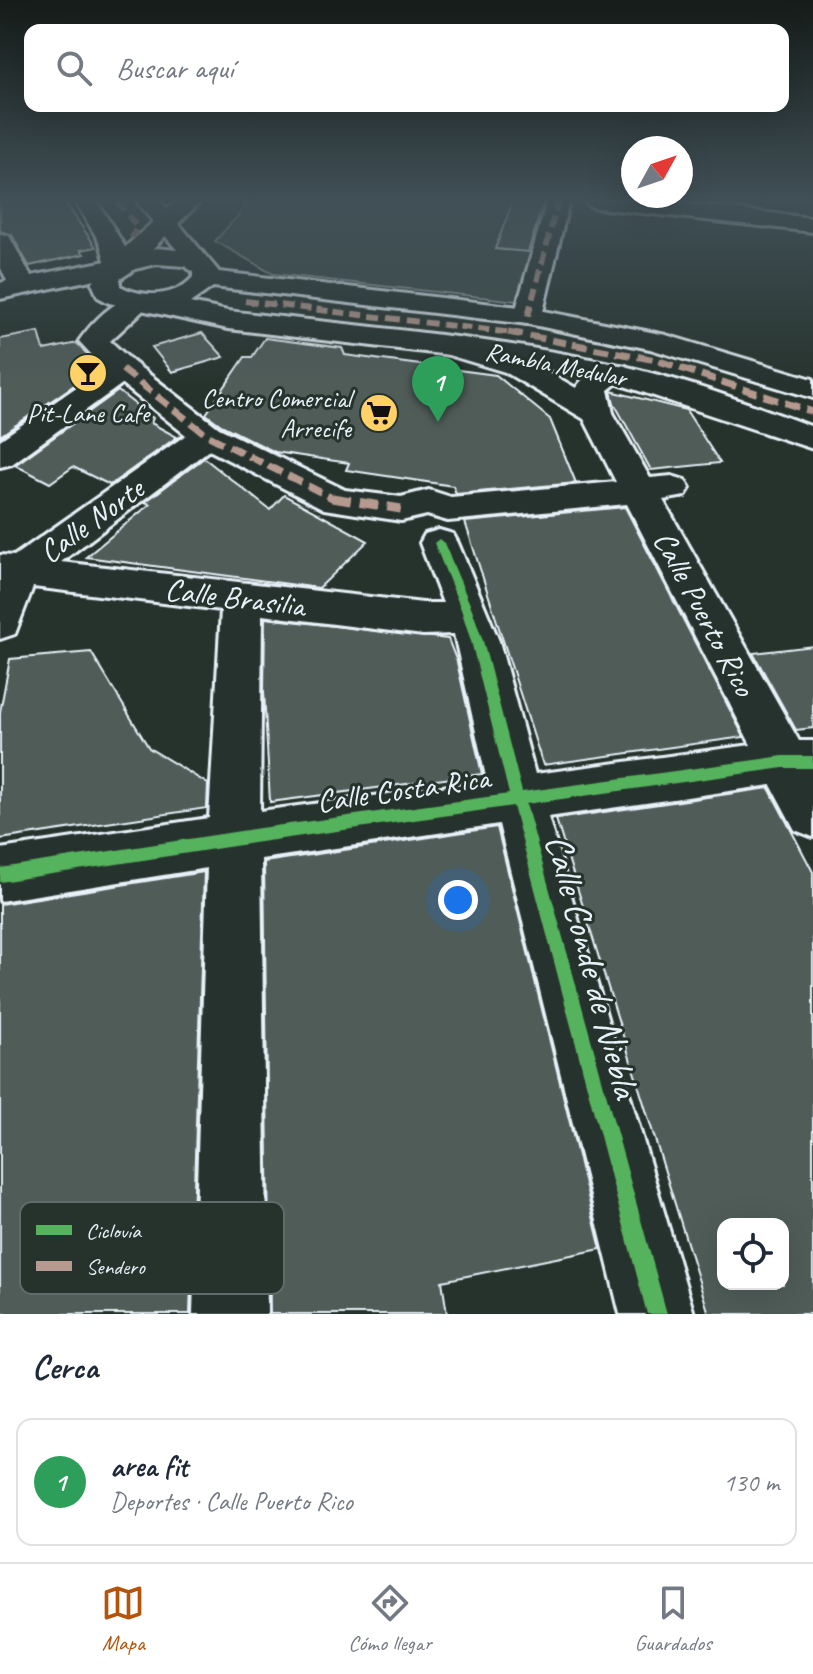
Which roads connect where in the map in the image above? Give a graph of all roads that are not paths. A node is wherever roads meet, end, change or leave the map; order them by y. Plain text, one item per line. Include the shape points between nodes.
1 (5, 262) edge
2 (119, 262) edge
3 (124, 262) edge
4 (133, 262) edge
5 (196, 262) edge
6 (198, 262) edge
7 (542, 262) edge
8 (120, 266) junction
9 (12, 288) edge
10 (143, 302) junction
11 (528, 316) junction
12 (445, 345) junction
13 (122, 369) junction
14 (615, 373) junction
15 (813, 389) edge
16 (597, 413) junction
17 (207, 435) junction
18 (813, 439) edge
19 (0, 456) edge
20 (655, 489) junction
21 (429, 520) junction
22 (10, 570) edge
23 (243, 598) junction
24 (470, 618) junction
25 (0, 623) edge
26 (798, 762) edge
27 (518, 800) junction
28 (813, 814) edge
29 (236, 838) junction
30 (0, 875) edge
31 (231, 1202) edge
32 (230, 1294) edge
33 (230, 1314) edge
34 (657, 1314) edge

1 - 9 street
2 - 8 street
3 - 8 street
4 - 8 street, Rambla Medular
5 - 10 street via 195,290
6 - 11 street, Rambla Medular
7 - 11 street
8 - 9 street, Rambla Medular
8 - 10 street, Rambla Medular via 108,276 108,291
10 - 12 street, Rambla Medular via 228,320
10 - 13 street via 114,319 94,341
11 - 15 street, Rambla Medular via 656,341
12 - 14 street, Rambla Medular
12 - 16 street via 516,366
13 - 17 street
13 - 19 street
14 - 16 street via 592,387
14 - 18 street, Rambla Medular
16 - 20 street, Calle Puerto Rico
17 - 21 street via 337,501
17 - 22 street, Calle Norte
20 - 21 street
20 - 26 street, Calle Puerto Rico
21 - 24 street, Calle Conde de Niebla
22 - 23 street, Calle Brasilia
22 - 25 street, Calle Norte
23 - 24 street, Calle Brasilia via 423,619
23 - 29 street
24 - 27 street, Calle Conde de Niebla
26 - 27 street, Calle Costa Rica
26 - 28 street, Calle Puerto Rico
27 - 29 street, Calle Costa Rica
27 - 34 street, Calle Conde de Niebla
29 - 30 street, Calle Costa Rica
29 - 31 street
32 - 33 street

